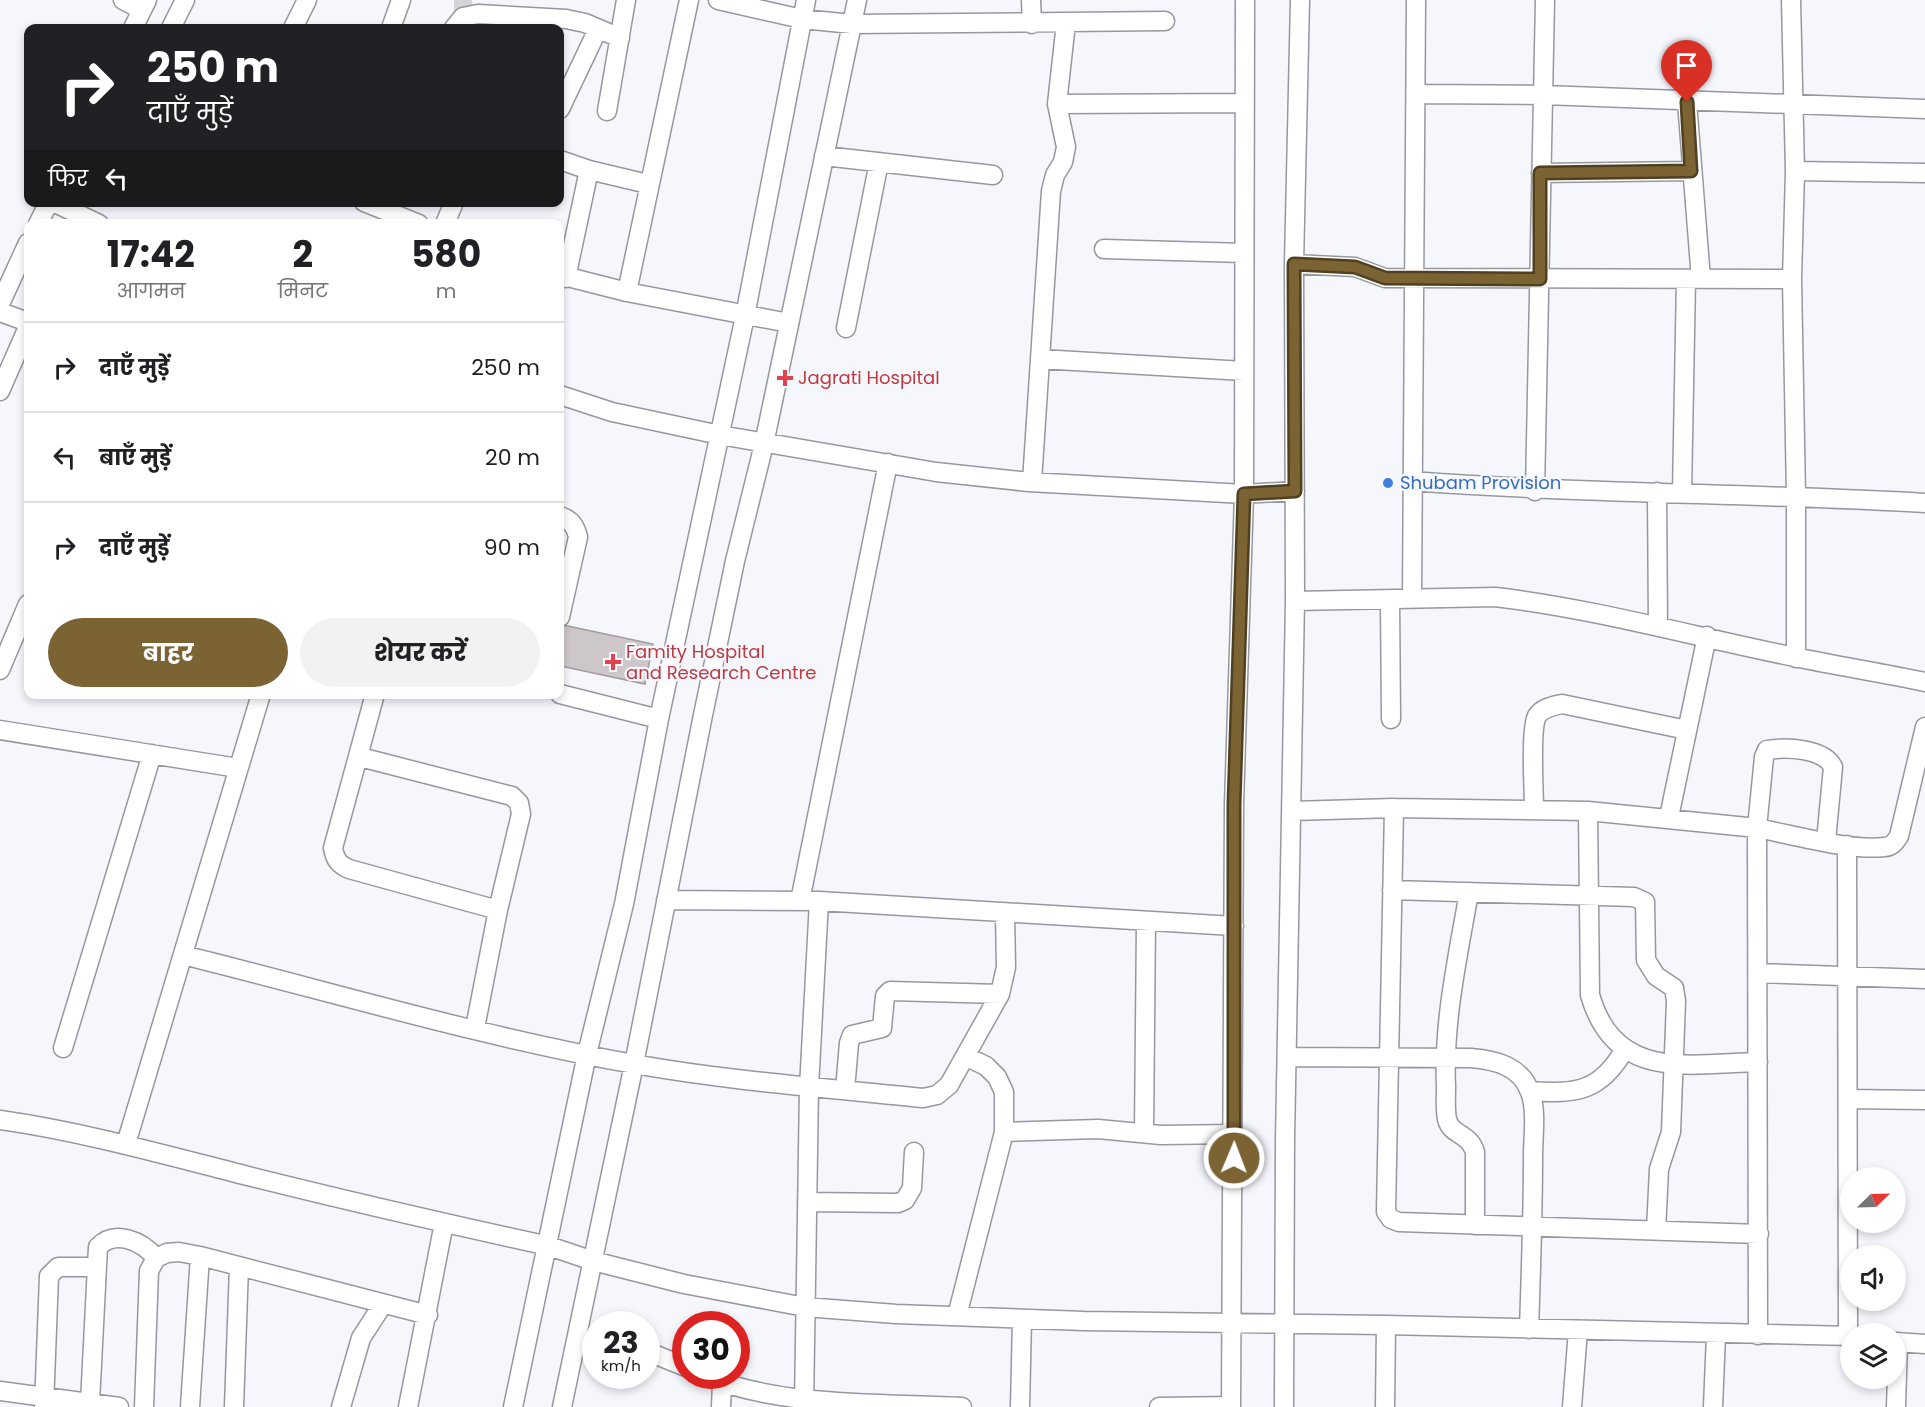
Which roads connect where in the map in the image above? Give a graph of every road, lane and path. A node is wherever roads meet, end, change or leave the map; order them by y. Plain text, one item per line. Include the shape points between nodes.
1 (123, 0) edge
2 (185, 0) edge
3 (307, 0) edge
4 (401, 0) edge
5 (626, 0) edge
6 (689, 0) edge
7 (718, 0) edge
8 (806, 0) edge
9 (857, 0) edge
10 (1031, 0) edge
11 (1245, 0) edge
12 (1300, 0) edge
13 (1416, 0) edge
14 (1545, 0) edge
15 (1791, 0) edge
16 (144, 5) edge
17 (802, 19) junction
18 (1166, 21) dead end
19 (535, 23) edge
20 (1066, 23) junction
21 (135, 24) edge
22 (173, 24) edge
23 (295, 24) edge
24 (392, 24) edge
25 (457, 24) edge
26 (852, 24) junction
27 (1032, 24) junction
28 (598, 29) junction
29 (620, 38) junction
30 (1417, 94) junction
31 (1544, 95) junction
32 (564, 101) edge
33 (1687, 102) junction
34 (1245, 103) junction
35 (1057, 104) junction
36 (1794, 104) junction
37 (1925, 109) edge
38 (607, 111) dead end
39 (824, 156) junction
40 (564, 161) edge
41 (879, 162) junction
42 (589, 170) junction
43 (1691, 171) junction
44 (1795, 171) junction
45 (1540, 173) junction
46 (1925, 173) edge
47 (993, 174) dead end
48 (648, 184) junction
49 (64, 207) edge
50 (380, 207) edge
51 (83, 214) edge
52 (407, 219) edge
53 (24, 247) edge
54 (1104, 249) dead end
55 (1244, 253) junction
56 (8, 264) edge
57 (1294, 264) junction
58 (564, 273) edge
59 (564, 277) edge
60 (1413, 278) junction
61 (1540, 279) junction
62 (1694, 279) junction
63 (1792, 279) junction
64 (627, 292) junction
65 (0, 304) edge
66 (0, 312) edge
67 (745, 316) junction
68 (24, 323) edge
69 (789, 323) junction
70 (846, 328) dead end
71 (24, 334) edge
72 (1040, 359) junction
73 (1245, 371) junction
74 (0, 391) edge
75 (564, 396) edge
76 (720, 435) junction
77 (764, 444) junction
78 (888, 463) junction
79 (1412, 481) junction
80 (1032, 482) junction
81 (1295, 491) junction
82 (1535, 491) junction
83 (1657, 492) junction
84 (1682, 493) junction
85 (1244, 494) junction
86 (1796, 496) junction
87 (1925, 503) edge
88 (564, 518) edge
89 (564, 588) edge
90 (1412, 599) junction
91 (1390, 600) junction
92 (1295, 601) junction
93 (24, 613) edge
94 (1658, 626) junction
95 (1707, 636) junction
96 (1796, 658) junction
97 (0, 670) edge
98 (1925, 682) edge
99 (564, 695) edge
100 (259, 699) edge
101 (374, 699) edge
102 (659, 719) junction
103 (1390, 719) dead end
104 (1925, 727) edge
105 (0, 730) edge
106 (1687, 730) junction
107 (152, 754) junction
108 (360, 757) junction
109 (238, 768) junction
110 (1394, 808) junction
111 (1534, 809) junction
112 (1292, 811) junction
113 (1588, 811) junction
114 (1669, 817) junction
115 (1757, 828) junction
116 (1826, 841) junction
117 (1846, 845) junction
118 (1392, 890) junction
119 (1469, 892) junction
120 (1587, 895) junction
121 (666, 900) junction
122 (800, 901) junction
123 (819, 901) junction
124 (498, 910) junction
125 (1005, 914) junction
126 (1146, 921) junction
127 (1234, 926) junction
128 (183, 955) junction
129 (1758, 973) junction
130 (1846, 977) junction
131 (1925, 979) edge
132 (1000, 994) junction
133 (475, 1028) junction
134 (63, 1048) dead end
135 (1625, 1049) junction
136 (587, 1054) junction
137 (1444, 1056) junction
138 (967, 1057) junction
139 (1287, 1057) junction
140 (1390, 1058) junction
141 (1758, 1062) junction
142 (634, 1064) junction
143 (1674, 1064) junction
144 (809, 1088) junction
145 (846, 1090) junction
146 (1530, 1091) junction
147 (1848, 1099) junction
148 (1925, 1100) edge
149 (0, 1120) edge
150 (1004, 1132) junction
151 (1144, 1133) junction
152 (1234, 1134) junction
153 (126, 1144) junction
154 (914, 1152) dead end
155 (807, 1203) junction
156 (444, 1223) junction
157 (1475, 1225) junction
158 (1533, 1227) junction
159 (1656, 1231) junction
160 (1759, 1234) junction
161 (549, 1246) junction
162 (200, 1256) junction
163 (156, 1258) junction
164 (593, 1261) junction
165 (239, 1266) junction
166 (97, 1267) junction
167 (383, 1304) junction
168 (805, 1307) junction
169 (428, 1315) junction
170 (957, 1316) junction
171 (1022, 1319) junction
172 (1231, 1323) junction
173 (1850, 1323) edge
174 (1285, 1324) junction
175 (1386, 1325) junction
176 (1528, 1329) junction
177 (1578, 1330) junction
178 (1716, 1335) junction
179 (1758, 1335) junction
180 (1840, 1336) edge
181 (1906, 1343) edge
182 (1925, 1344) edge
183 (722, 1389) edge
184 (747, 1389) edge
185 (1896, 1389) edge
186 (0, 1391) edge
187 (44, 1402) edge
188 (90, 1403) junction
189 (804, 1403) edge
190 (897, 1405) edge
191 (1231, 1406) edge
192 (119, 1407) edge
193 (144, 1407) edge
194 (190, 1407) edge
195 (234, 1407) edge
196 (341, 1407) edge
197 (408, 1407) edge
198 (513, 1407) edge
199 (562, 1407) edge
200 (720, 1407) edge
201 (951, 1407) edge
202 (962, 1407) edge
203 (1020, 1407) edge
204 (1159, 1407) edge
205 (1284, 1407) edge
206 (1385, 1407) edge
207 (1572, 1407) edge
208 (1713, 1407) edge
209 (1896, 1407) edge

1 - 16 street
2 - 22 street
3 - 23 street
4 - 24 street
5 - 29 street
6 - 48 street
7 - 17 street
8 - 17 street
9 - 26 street
10 - 27 street
11 - 34 street
12 - 57 street
13 - 30 street
14 - 31 street
15 - 36 street
16 - 21 street
17 - 26 street
17 - 67 street
18 - 20 street
19 - 25 street via 478,14 463,17
19 - 28 street via 566,19
20 - 27 street
20 - 35 street
26 - 27 street
26 - 39 street
28 - 29 street
28 - 32 street
29 - 38 street
30 - 31 street
30 - 60 street
31 - 33 street
31 - 45 street
33 - 36 street
33 - 43 street
34 - 35 street
34 - 55 street
35 - 72 street via 1066,147 1050,191
36 - 37 street
36 - 44 street
39 - 41 street
39 - 69 street
40 - 42 street
41 - 47 street
41 - 70 street
42 - 48 street
42 - 58 street
43 - 45 street
43 - 62 street
44 - 46 street
44 - 63 street
45 - 61 street
48 - 64 street
49 - 51 street
50 - 52 street
53 - 56 street
54 - 55 street
55 - 73 street
56 - 65 street
57 - 60 street via 1355,267 1385,278
57 - 81 street
59 - 64 street
60 - 61 street
60 - 79 street
61 - 62 street
61 - 82 street
62 - 63 street
62 - 84 street
63 - 86 street
64 - 67 street
66 - 68 street
67 - 69 street
67 - 76 street
69 - 77 street
71 - 74 street
72 - 73 street
72 - 80 street
73 - 85 street
75 - 76 street via 612,412
76 - 77 street
76 - 102 street
77 - 78 street
77 - 121 street via 735,561
78 - 80 street
78 - 122 street
79 - 82 street
79 - 90 street
80 - 85 street
81 - 85 street
81 - 92 street
82 - 83 street
83 - 84 street
83 - 94 street
84 - 86 street
85 - 127 street
86 - 87 street
86 - 96 street
88 - 89 street via 576,526 578,537
90 - 91 street
90 - 94 street via 1495,597
91 - 92 street
91 - 103 street
92 - 112 street
93 - 97 street
94 - 95 street
95 - 96 street
95 - 106 street
96 - 98 street
99 - 102 street
100 - 109 street
101 - 108 street
102 - 136 street via 624,904
104 - 117 street via 1899,837 1886,848
105 - 107 street
106 - 111 street via 1562,704 1547,708 1538,716 1534,729
106 - 114 street
107 - 109 street
107 - 134 street
108 - 124 street via 512,796 519,803 522,814
108 - 124 street via 333,848 340,865
109 - 128 street
110 - 111 street
110 - 112 street
110 - 118 street
111 - 113 street
112 - 139 street
113 - 114 street
113 - 120 street
114 - 115 street
115 - 116 street
115 - 116 street via 1764,758 1767,750 1784,747 1827,759 1833,767
115 - 129 street
116 - 117 street
117 - 130 street
118 - 119 street
118 - 140 street
119 - 120 street
119 - 137 street
120 - 135 street via 1590,995 1597,1019 1609,1037
120 - 143 street via 1634,897 1645,902 1646,960 1656,976 1674,988
121 - 122 street
121 - 142 street
122 - 123 street
123 - 125 street
123 - 144 street
124 - 133 street
125 - 126 street
125 - 132 street via 1006,967
126 - 127 street
126 - 151 street
127 - 152 street
128 - 133 street
128 - 153 street
129 - 130 street
129 - 141 street
130 - 131 street
130 - 147 street
132 - 138 street
132 - 145 street via 890,991 885,996 882,1028 857,1032 849,1043
133 - 136 street
135 - 143 street via 1648,1060
135 - 146 street via 1613,1070 1585,1089 1565,1094
136 - 142 street
136 - 161 street
137 - 140 street
137 - 146 street via 1492,1059 1516,1070
137 - 157 street via 1447,1120 1455,1131 1472,1141 1475,1152
138 - 145 street via 949,1085 937,1095 923,1098
138 - 150 street via 986,1066 997,1077 1004,1092
139 - 140 street
139 - 174 street
140 - 157 street via 1386,1212 1399,1222
141 - 143 street
141 - 160 street
142 - 144 street
142 - 164 street
143 - 159 street via 1671,1132 1659,1169
144 - 145 street
144 - 155 street
146 - 158 street
147 - 148 street
147 - 173 street
149 - 153 street
150 - 151 street via 1098,1129
150 - 170 street
151 - 152 street
152 - 172 street
153 - 156 street
154 - 155 street via 912,1188 905,1200
155 - 168 street
156 - 161 street
156 - 169 street
157 - 158 street
158 - 159 street
158 - 176 street
159 - 160 street
160 - 179 street
161 - 164 street
161 - 198 street
162 - 163 street via 179,1252
162 - 165 street
162 - 194 street
163 - 166 street via 136,1241 115,1238 98,1247
163 - 193 street via 149,1271
164 - 168 street via 684,1284
164 - 199 street
165 - 167 street
165 - 195 street
166 - 187 street via 58,1267 49,1276
166 - 188 street
167 - 169 street
167 - 196 street via 361,1338
168 - 170 street
168 - 189 street
169 - 197 street
170 - 171 street
171 - 172 street
171 - 203 street
172 - 174 street
172 - 191 street
174 - 175 street
174 - 205 street
175 - 176 street
175 - 206 street
176 - 177 street
177 - 178 street
177 - 207 street
178 - 179 street
178 - 208 street
179 - 180 street
181 - 182 street
183 - 200 street
184 - 189 street
185 - 209 street
186 - 187 street
187 - 188 street
188 - 192 street
189 - 190 street
190 - 201 street
191 - 204 street
201 - 202 street

